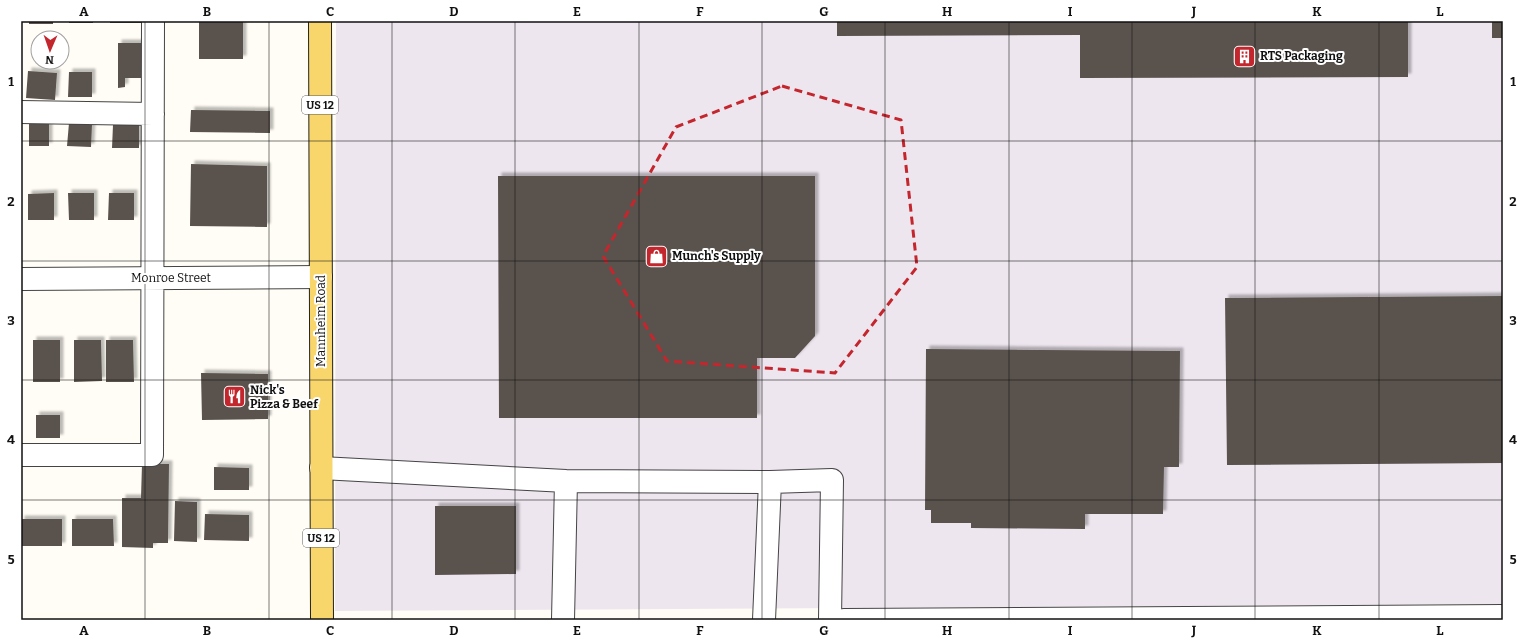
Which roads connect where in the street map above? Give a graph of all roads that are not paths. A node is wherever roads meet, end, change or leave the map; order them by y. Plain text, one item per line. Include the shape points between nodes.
1 (153, 21) edge
2 (320, 21) edge
3 (21, 112) edge
4 (153, 114) junction
5 (321, 277) junction
6 (152, 278) junction
7 (21, 279) edge
8 (21, 455) edge
9 (321, 468) junction
10 (566, 481) junction
11 (770, 482) junction
12 (1503, 616) edge
13 (322, 620) edge
14 (563, 620) edge
15 (764, 620) edge
16 (830, 620) edge
17 (844, 620) edge

1 - 4 street
2 - 5 main road, Mannheim Road / US 12
3 - 4 street
4 - 6 street
5 - 6 street, Monroe Street
5 - 9 main road, Mannheim Road / US 12
6 - 7 street, Monroe Street
6 - 8 street via 152,455
9 - 10 street
9 - 13 main road, Mannheim Road / US 12
10 - 11 street
10 - 14 street
11 - 15 street
11 - 16 street via 832,480
12 - 17 street

